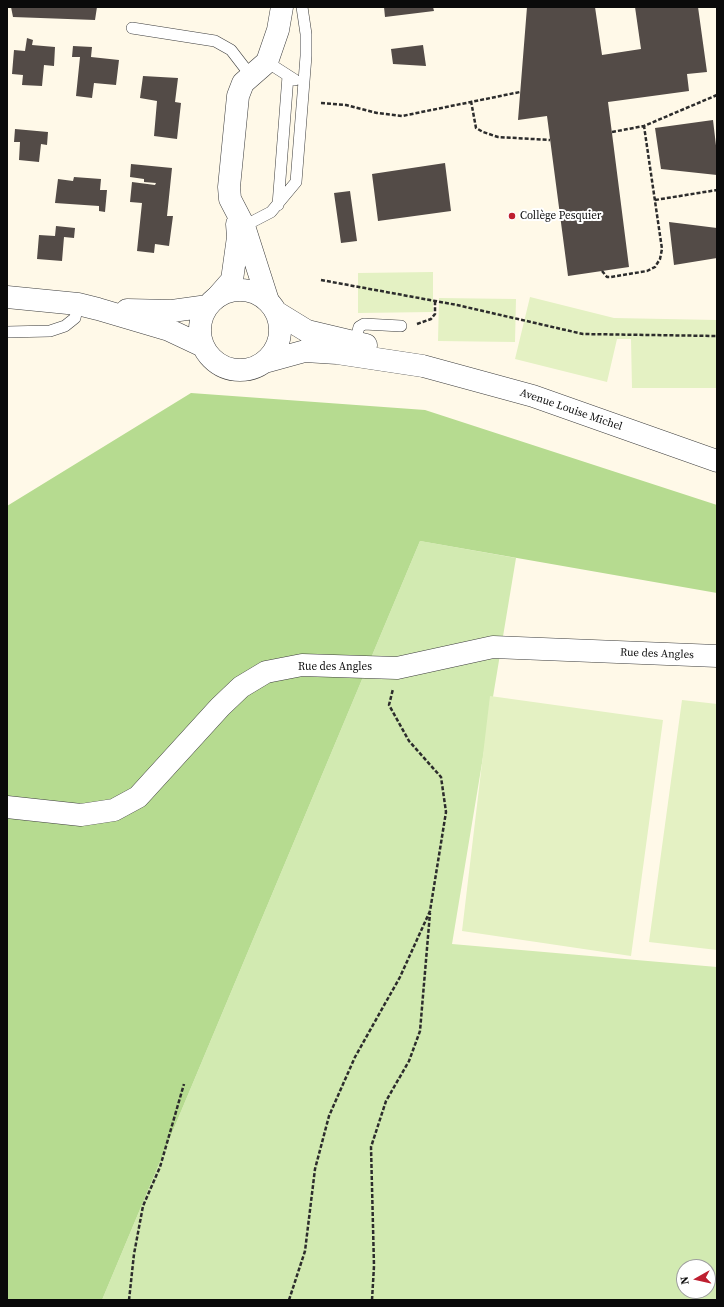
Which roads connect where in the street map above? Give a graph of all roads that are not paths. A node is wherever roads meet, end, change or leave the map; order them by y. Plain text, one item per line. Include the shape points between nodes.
1 (282, 7) edge
2 (302, 7) edge
3 (132, 28) dead end
4 (267, 62) junction
5 (251, 76) junction
6 (288, 76) junction
7 (304, 85) junction
8 (278, 205) junction
9 (240, 220) junction
10 (7, 297) edge
11 (213, 301) junction
12 (88, 307) junction
13 (272, 307) junction
14 (401, 326) road end
15 (7, 332) edge
16 (355, 342) junction
17 (203, 346) junction
18 (265, 362) junction
19 (423, 366) junction
20 (717, 461) edge
21 (717, 656) edge
22 (7, 807) edge

1 - 4 street via 278,30
2 - 7 lane via 306,34
3 - 5 lane via 215,41 230,50
4 - 5 street
4 - 6 lane
5 - 9 street via 243,83 238,96 233,142 230,199
6 - 7 lane
6 - 8 lane
7 - 8 lane via 296,182
8 - 9 lane via 263,218
9 - 11 street via 232,280
9 - 13 street
10 - 12 street
11 - 12 street via 172,310
11 - 13 street via 232,291 243,290 261,296
11 - 17 street via 201,319
12 - 15 lane via 64,326 50,331
12 - 17 street via 169,330
13 - 16 street, Avenue Louise Michel via 307,330
13 - 18 street via 280,327 279,339 275,350
14 - 16 lane via 364,324 360,327
16 - 19 street, Avenue Louise Michel via 385,350
17 - 18 street via 211,358 223,367 237,371 252,369
18 - 19 street, Avenue Louise Michel via 305,351 337,353
19 - 20 street, Avenue Louise Michel via 533,396
21 - 22 street, Rue des Angles via 493,647 397,668 302,665 266,672 241,687 220,707 138,797 114,810 82,815

